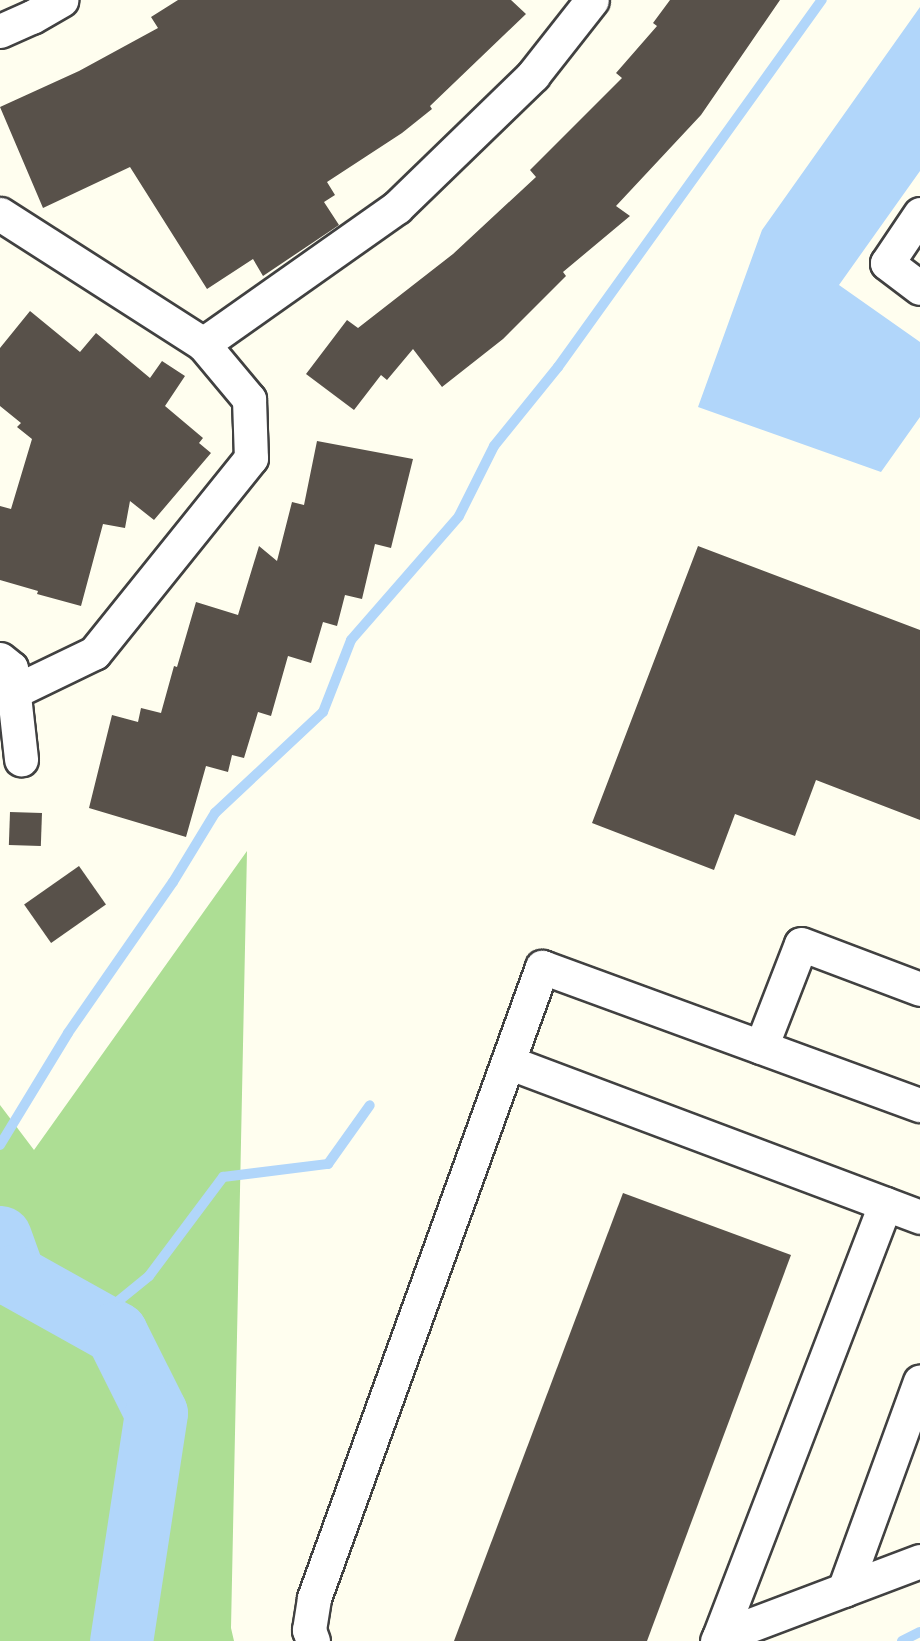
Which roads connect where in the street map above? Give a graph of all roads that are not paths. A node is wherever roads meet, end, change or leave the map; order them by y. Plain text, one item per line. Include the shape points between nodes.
1 (60, 0) edge
2 (592, 0) edge
3 (0, 31) edge
4 (0, 214) edge
5 (920, 214) edge
6 (920, 288) edge
7 (203, 344) junction
8 (0, 659) edge
9 (13, 692) junction
10 (21, 759) dead end
11 (920, 989) edge
12 (761, 1047) junction
13 (508, 1062) junction
14 (920, 1105) edge
15 (885, 1204) junction
16 (920, 1217) edge
17 (920, 1381) edge
18 (920, 1561) edge
19 (844, 1590) junction
20 (718, 1639) edge
21 (313, 1641) edge

1 - 3 lane
2 - 7 lane via 533,75 397,207
4 - 7 lane
5 - 6 lane via 887,263
7 - 9 lane via 249,399 251,458 94,653
8 - 9 lane via 11,668
9 - 10 lane
11 - 12 lane via 801,944
12 - 13 lane via 542,967
12 - 14 lane
13 - 15 lane
13 - 21 lane via 314,1598 309,1630
15 - 16 lane
15 - 20 lane
17 - 19 lane
18 - 19 lane
19 - 20 lane

